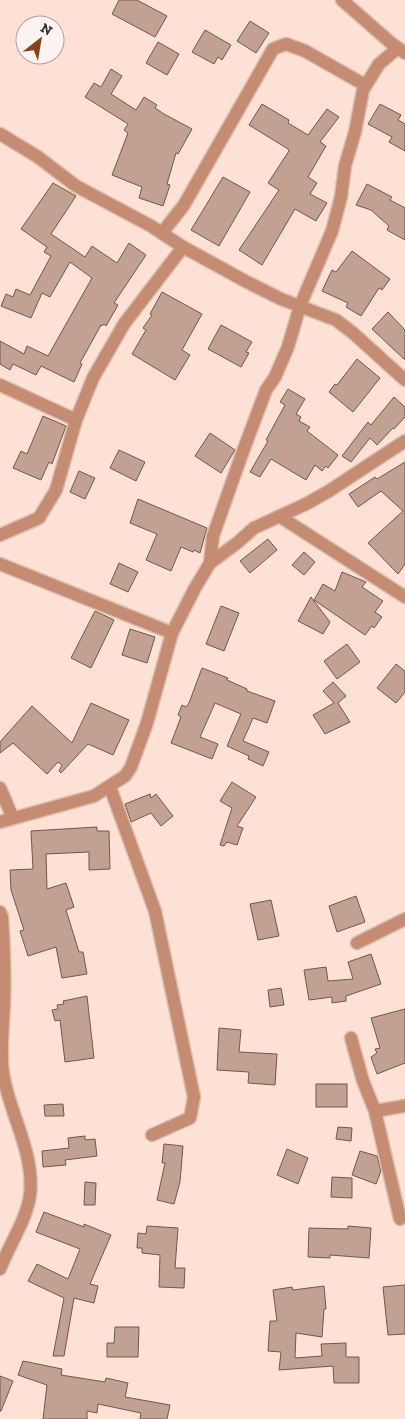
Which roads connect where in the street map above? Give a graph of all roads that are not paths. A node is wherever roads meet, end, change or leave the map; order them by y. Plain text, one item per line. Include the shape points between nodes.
1 (342, 0) edge
2 (402, 51) edge
3 (365, 86) junction
4 (0, 134) edge
5 (162, 233) junction
6 (183, 247) junction
7 (300, 306) junction
8 (405, 380) edge
9 (0, 385) edge
10 (76, 420) junction
11 (405, 441) edge
12 (279, 516) junction
13 (0, 535) edge
14 (210, 563) junction
15 (0, 564) edge
16 (405, 598) edge
17 (172, 633) junction
18 (110, 787) junction
19 (0, 788) edge
20 (13, 818) junction
21 (0, 822) edge
22 (0, 912) edge
23 (405, 919) edge
24 (357, 943) dead end
25 (351, 1038) dead end
26 (405, 1106) edge
27 (375, 1111) junction
28 (152, 1135) dead end
29 (400, 1219) dead end
30 (0, 1269) edge

1 - 2 street
2 - 3 street via 379,64
3 - 5 street via 305,51 286,44 274,48 184,204
3 - 7 street via 332,231
4 - 5 street via 76,186
5 - 6 street
6 - 7 street
6 - 10 street via 124,324 92,378
7 - 8 street via 336,320
7 - 14 street via 288,347 266,390 213,536
9 - 10 street
10 - 13 street via 56,490 39,518
11 - 12 street via 329,492
12 - 14 street via 254,528
12 - 16 street
14 - 17 street
15 - 17 street
17 - 18 street via 131,767
18 - 20 street via 94,796
18 - 28 street via 155,911 194,1097 190,1118
19 - 20 street
20 - 21 street
22 - 30 street via 5,960 3,1074 31,1177 30,1196
23 - 24 street
25 - 27 street
26 - 27 street
27 - 29 street

